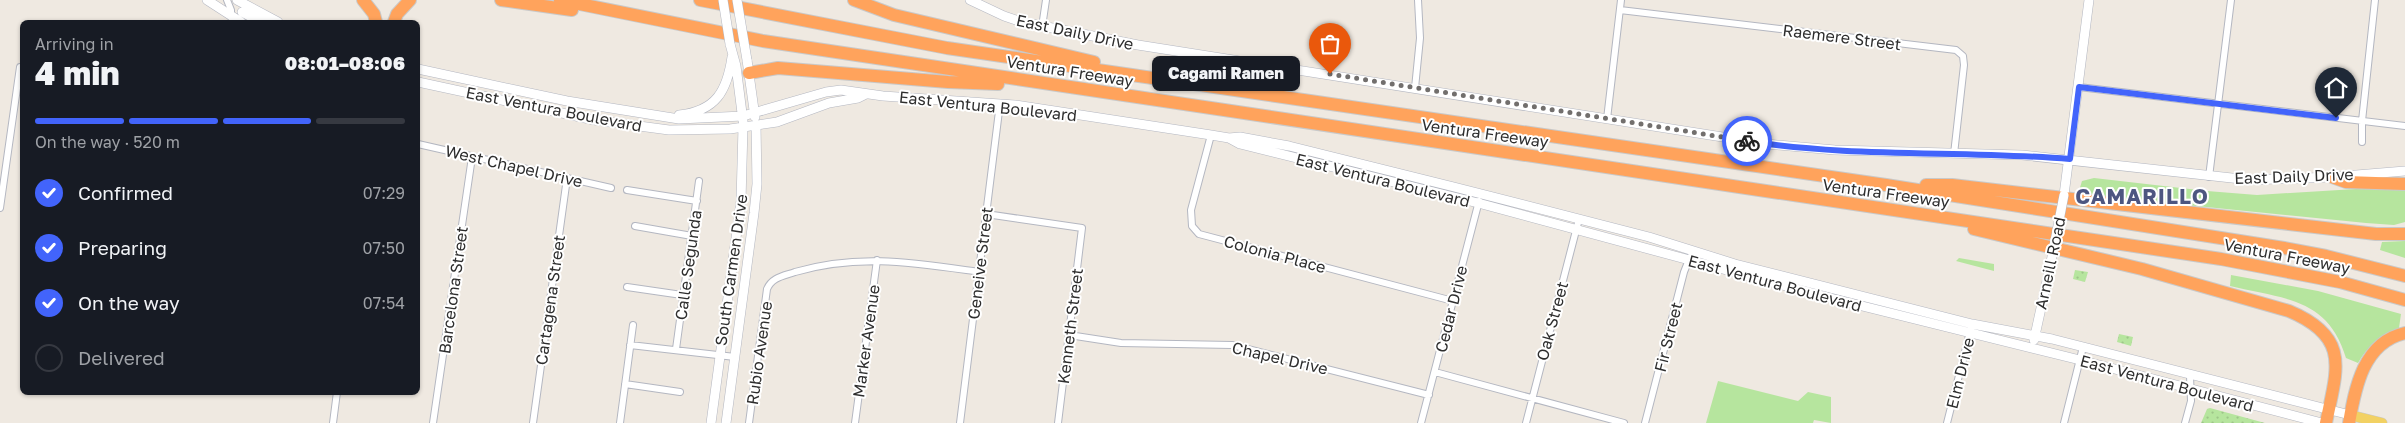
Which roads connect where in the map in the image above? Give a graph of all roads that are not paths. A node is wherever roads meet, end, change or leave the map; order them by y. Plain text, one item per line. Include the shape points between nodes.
1 (207, 0) edge
2 (227, 0) edge
3 (237, 0) edge
4 (363, 0) edge
5 (410, 0) edge
6 (501, 0) edge
7 (560, 0) edge
8 (700, 0) edge
9 (723, 0) edge
10 (737, 0) edge
11 (854, 0) edge
12 (970, 0) edge
13 (1046, 0) edge
14 (1418, 0) edge
15 (1622, 0) edge
16 (2089, 0) edge
17 (2231, 0) edge
18 (2375, 0) edge
19 (1620, 10) junction
20 (242, 12) joint
21 (649, 19) junction
22 (229, 20) edge
23 (257, 20) edge
24 (274, 20) edge
25 (376, 20) edge
26 (395, 20) edge
27 (1042, 27) junction
28 (732, 57) junction
29 (748, 66) junction
30 (20, 67) dead end
31 (420, 69) edge
32 (1134, 74) junction
33 (420, 82) edge
34 (1054, 86) junction
35 (2079, 87) junction
36 (1415, 88) junction
37 (866, 94) junction
38 (1000, 103) junction
39 (2218, 103) junction
40 (754, 112) junction
41 (651, 116) junction
42 (743, 116) junction
43 (1607, 119) junction
44 (2362, 120) junction
45 (756, 125) junction
46 (2405, 126) edge
47 (743, 127) junction
48 (1211, 135) junction
49 (2362, 142) dead end
50 (420, 144) edge
51 (1954, 154) junction
52 (472, 157) junction
53 (2070, 159) junction
54 (2405, 171) edge
55 (2209, 177) junction
56 (2332, 177) junction
57 (567, 178) junction
58 (699, 181) dead end
59 (2405, 184) edge
60 (1886, 185) junction
61 (611, 188) dead end
62 (627, 190) dead end
63 (1479, 199) junction
64 (697, 201) junction
65 (0, 208) edge
66 (986, 214) junction
67 (1919, 214) junction
68 (1578, 224) junction
69 (635, 226) dead end
70 (2405, 234) edge
71 (692, 236) junction
72 (1692, 251) junction
73 (877, 260) junction
74 (1689, 261) junction
75 (980, 272) junction
76 (2405, 276) edge
77 (627, 287) dead end
78 (682, 295) junction
79 (2405, 300) edge
80 (1452, 301) junction
81 (1972, 324) junction
82 (633, 325) dead end
83 (1970, 333) junction
84 (2405, 333) edge
85 (1069, 336) junction
86 (2035, 336) junction
87 (630, 345) junction
88 (2083, 347) junction
89 (2032, 348) junction
90 (676, 349) junction
91 (720, 355) junction
92 (735, 357) junction
93 (2080, 360) junction
94 (1435, 372) junction
95 (2190, 376) junction
96 (625, 384) junction
97 (2191, 389) junction
98 (680, 392) dead end
99 (337, 395) edge
100 (1429, 395) junction
101 (1532, 398) junction
102 (2328, 417) edge
103 (2349, 419) edge
104 (333, 423) edge
105 (433, 423) edge
106 (534, 423) edge
107 (620, 423) edge
108 (711, 423) edge
109 (726, 423) edge
110 (749, 423) edge
111 (855, 423) edge
112 (960, 423) edge
113 (1058, 423) edge
114 (1422, 423) edge
115 (1526, 423) edge
116 (1624, 423) edge
117 (1645, 423) edge
118 (1947, 423) edge
119 (2064, 423) edge
120 (2185, 423) edge
121 (2322, 423) edge
122 (2382, 423) edge

1 - 22 main road
2 - 22 street via 231,10
3 - 24 main road
4 - 25 highway
5 - 26 highway
6 - 21 highway
7 - 21 highway, Ventura Freeway
8 - 32 highway, Ventura Freeway via 938,46
9 - 28 main road, bridge
10 - 29 main road, South Carmen Drive, bridge
11 - 32 highway via 894,15 1070,55
12 - 27 main road, East Daily Drive via 1004,16
13 - 27 street
14 - 36 street via 1420,38
15 - 19 street
16 - 35 main road, Arneill Road
17 - 39 street
18 - 44 street
19 - 43 street
19 - 51 street, Raemere Street via 1956,50 1963,56 1964,65
20 - 22 street
20 - 23 main road
21 - 34 highway, Ventura Freeway via 763,41
27 - 36 main road, East Daily Drive
28 - 41 main road via 727,83 712,103 689,114
28 - 42 main road, South Carmen Drive
29 - 34 highway via 948,82
29 - 40 main road, South Carmen Drive
30 - 65 street
31 - 41 main road, East Ventura Boulevard
32 - 60 highway, Ventura Freeway
33 - 47 main road, East Ventura Boulevard via 594,120 650,128 703,130
34 - 67 highway, Ventura Freeway
35 - 39 street
35 - 53 main road, Arneill Road
36 - 43 main road, East Daily Drive
37 - 38 main road, East Ventura Boulevard
37 - 40 main road, East Ventura Boulevard via 826,92
37 - 45 main road, East Ventura Boulevard via 829,103 785,120
38 - 48 main road, East Ventura Boulevard
38 - 66 street, Geneive Street
39 - 44 street
39 - 55 street
40 - 42 main road, East Ventura Boulevard
40 - 45 main road, South Carmen Drive
41 - 42 main road, East Ventura Boulevard via 690,119
42 - 47 main road, South Carmen Drive
43 - 51 main road, East Daily Drive via 1794,148
44 - 46 street
44 - 49 street
45 - 47 main road, East Ventura Boulevard
45 - 92 main road, South Carmen Drive via 757,184
47 - 91 main road, South Carmen Drive via 741,201
48 - 63 main road, East Ventura Boulevard
48 - 80 street, Colonia Place via 1191,210 1192,226 1199,234
50 - 52 street, West Chapel Drive
51 - 53 main road, East Daily Drive
52 - 57 street, West Chapel Drive
52 - 105 street, Barcelona Street
53 - 55 main road, East Daily Drive
53 - 86 main road, Arneill Road, bridge
54 - 56 main road, East Daily Drive
55 - 56 main road, East Daily Drive via 2250,180
56 - 59 highway via 2346,182
57 - 61 street, West Chapel Drive
57 - 106 street, Cartagena Street
58 - 64 street, Calle Segunda
60 - 70 highway via 1952,185 2360,233
60 - 76 highway, Ventura Freeway via 2284,248
62 - 64 street
63 - 68 main road, East Ventura Boulevard
63 - 80 street, Cedar Drive
64 - 71 street, Calle Segunda
66 - 75 street, Geneive Street
66 - 85 street, Kenneth Street via 1082,228
67 - 79 highway, Ventura Freeway via 2272,267
67 - 102 highway via 2142,269 2305,317 2318,325 2329,338 2334,352 2336,383
68 - 72 main road, East Ventura Boulevard via 1650,237
68 - 74 main road, East Ventura Boulevard
68 - 101 street, Oak Street
69 - 71 street
71 - 78 street, Calle Segunda
72 - 74 street, Fir Street
72 - 81 main road, East Ventura Boulevard
73 - 75 street
73 - 110 street, Rubio Avenue via 809,268 774,279 770,284
73 - 111 street, Marker Avenue
74 - 83 main road, East Ventura Boulevard
74 - 117 street, Fir Street
75 - 112 street, Geneive Street
77 - 78 street
78 - 90 street, Calle Segunda
80 - 94 street, Cedar Drive
81 - 83 street, Elm Drive
81 - 86 main road, East Ventura Boulevard
82 - 87 street
83 - 89 main road, East Ventura Boulevard
83 - 118 street, Elm Drive
84 - 103 highway via 2387,342 2364,366
85 - 100 street, Chapel Drive via 1121,343 1232,345
85 - 113 street, Kenneth Street
86 - 88 main road, East Ventura Boulevard
86 - 89 main road, Arneill Road
87 - 90 street
87 - 96 street
88 - 93 street
88 - 95 main road, East Ventura Boulevard
89 - 93 main road, East Ventura Boulevard
90 - 91 street
91 - 92 street
91 - 108 main road, South Carmen Drive
92 - 109 main road, South Carmen Drive
93 - 97 main road, East Ventura Boulevard
93 - 119 street
94 - 100 street, Cedar Drive
94 - 101 street
95 - 97 street
95 - 102 main road, East Ventura Boulevard
96 - 98 street
96 - 107 street
97 - 120 street
97 - 121 main road, East Ventura Boulevard
99 - 104 street
100 - 114 street, Cedar Drive
101 - 115 street, Oak Street
101 - 116 street
102 - 103 main road, East Ventura Boulevard
103 - 122 main road, East Ventura Boulevard

